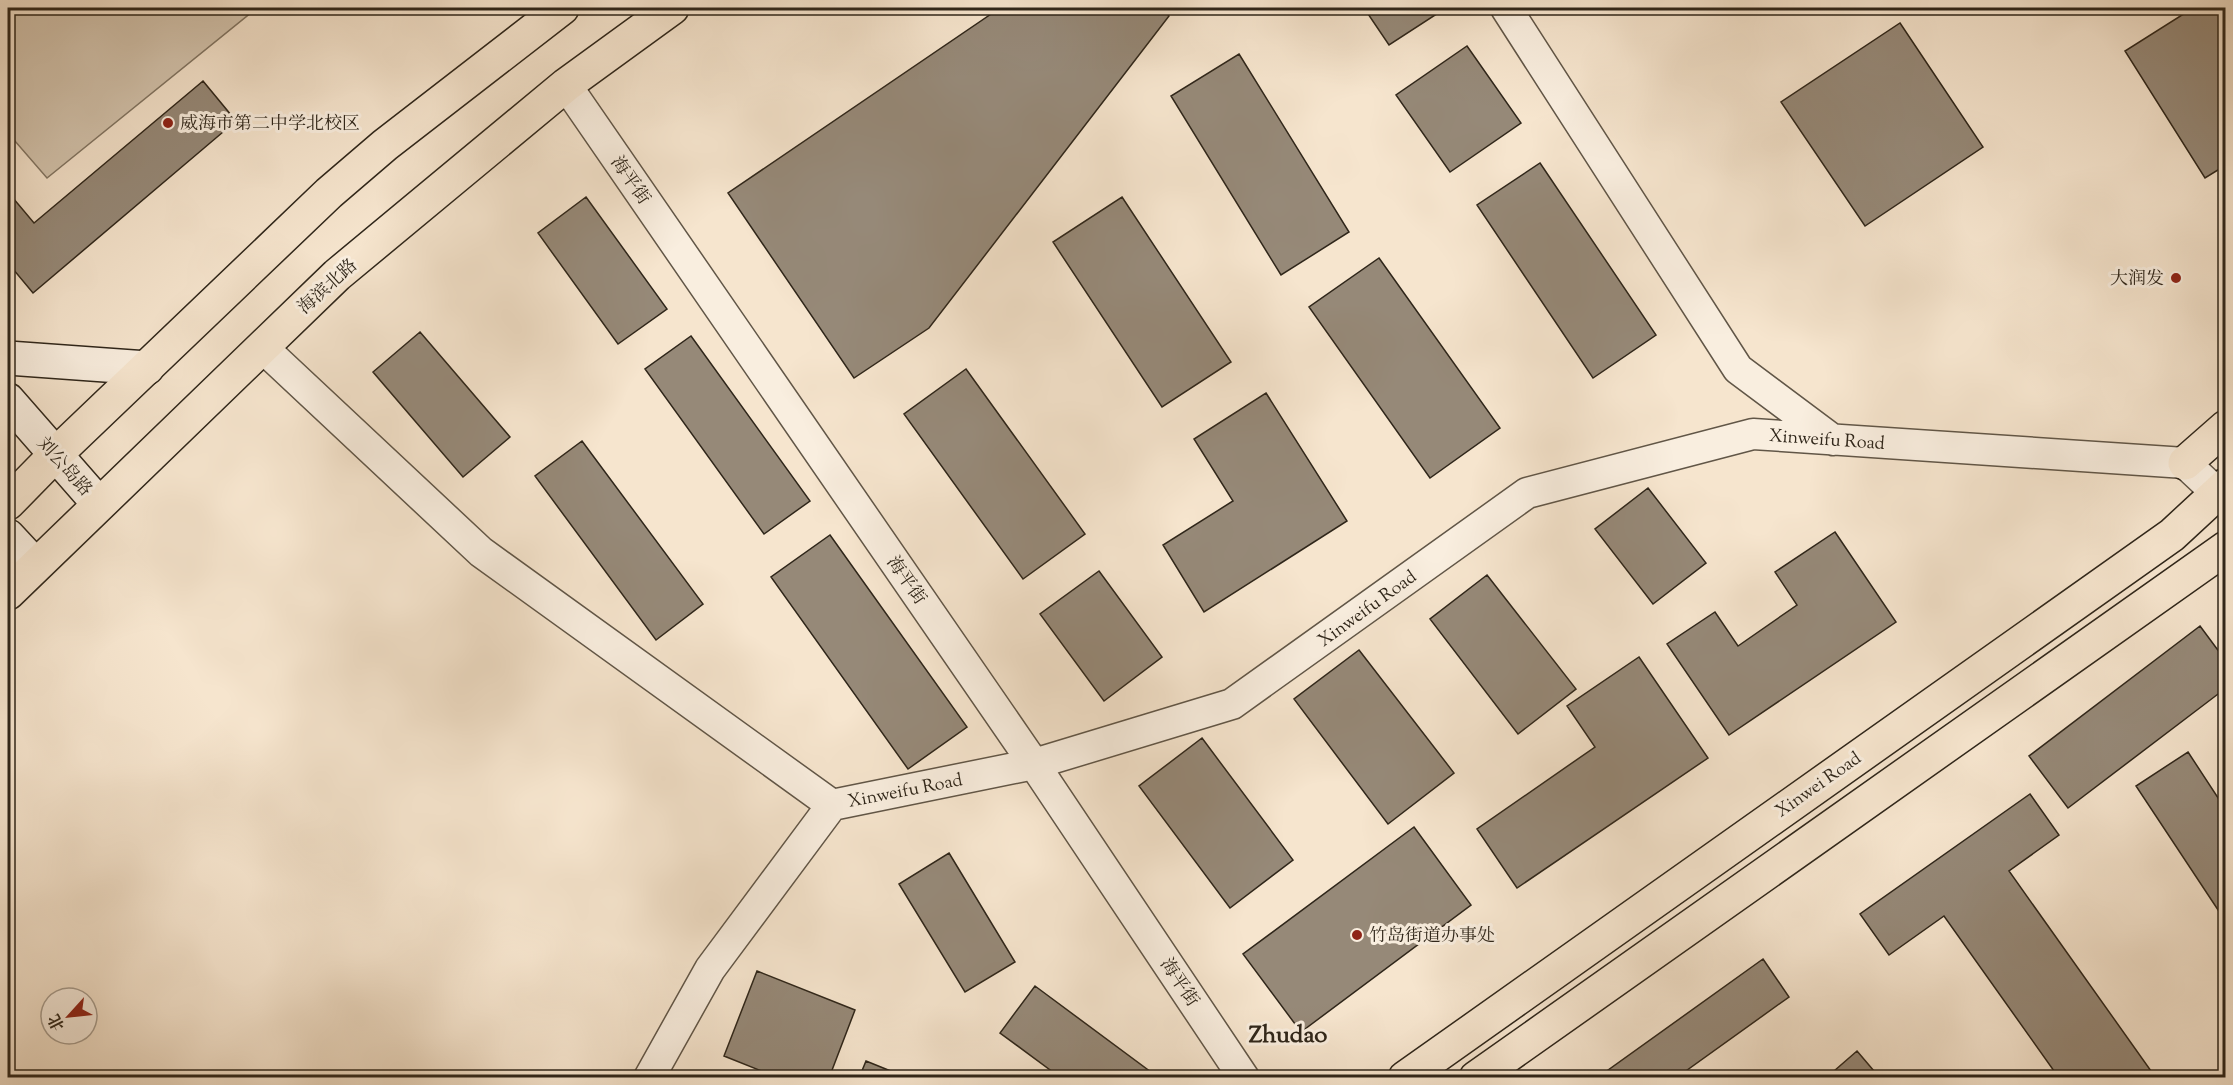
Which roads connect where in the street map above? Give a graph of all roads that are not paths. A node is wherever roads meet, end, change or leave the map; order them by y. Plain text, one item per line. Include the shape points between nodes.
1 (562, 8) edge
2 (672, 8) edge
3 (1506, 8) edge
4 (566, 85) junction
5 (262, 347) junction
6 (8, 358) edge
7 (147, 368) junction
8 (8, 400) edge
9 (2226, 427) edge
10 (1833, 440) junction
11 (55, 455) junction
12 (2185, 463) junction
13 (2223, 494) edge
14 (8, 503) edge
15 (99, 504) junction
16 (8, 536) edge
17 (2226, 548) edge
18 (35, 566) junction
19 (8, 593) edge
20 (1034, 764) junction
21 (832, 805) junction
22 (649, 1077) edge
23 (1244, 1077) edge
24 (1405, 1077) edge
25 (1476, 1077) edge

1 - 7 main road via 329,193
2 - 4 main road, 海滨北路
3 - 10 street via 1738,369
4 - 5 main road, 海滨北路 via 337,275
4 - 20 street, 海平街
5 - 15 main road, 海滨北路
5 - 21 street via 482,552
6 - 7 main road
7 - 11 main road
8 - 11 main road, 刘公岛路
9 - 12 main road
10 - 12 street, Xinweifu Road
10 - 20 street, Xinweifu Road via 1753,434 1527,493 1232,704
11 - 14 main road
11 - 15 main road, 刘公岛路
12 - 13 street
13 - 24 main road, Xinwei Road via 2172,535
15 - 18 main road, 海滨北路
16 - 18 main road
17 - 25 main road
18 - 19 main road, 海滨北路
20 - 21 street, Xinweifu Road
20 - 23 street, 海平街
21 - 22 street, Xinweifu Road via 710,969

